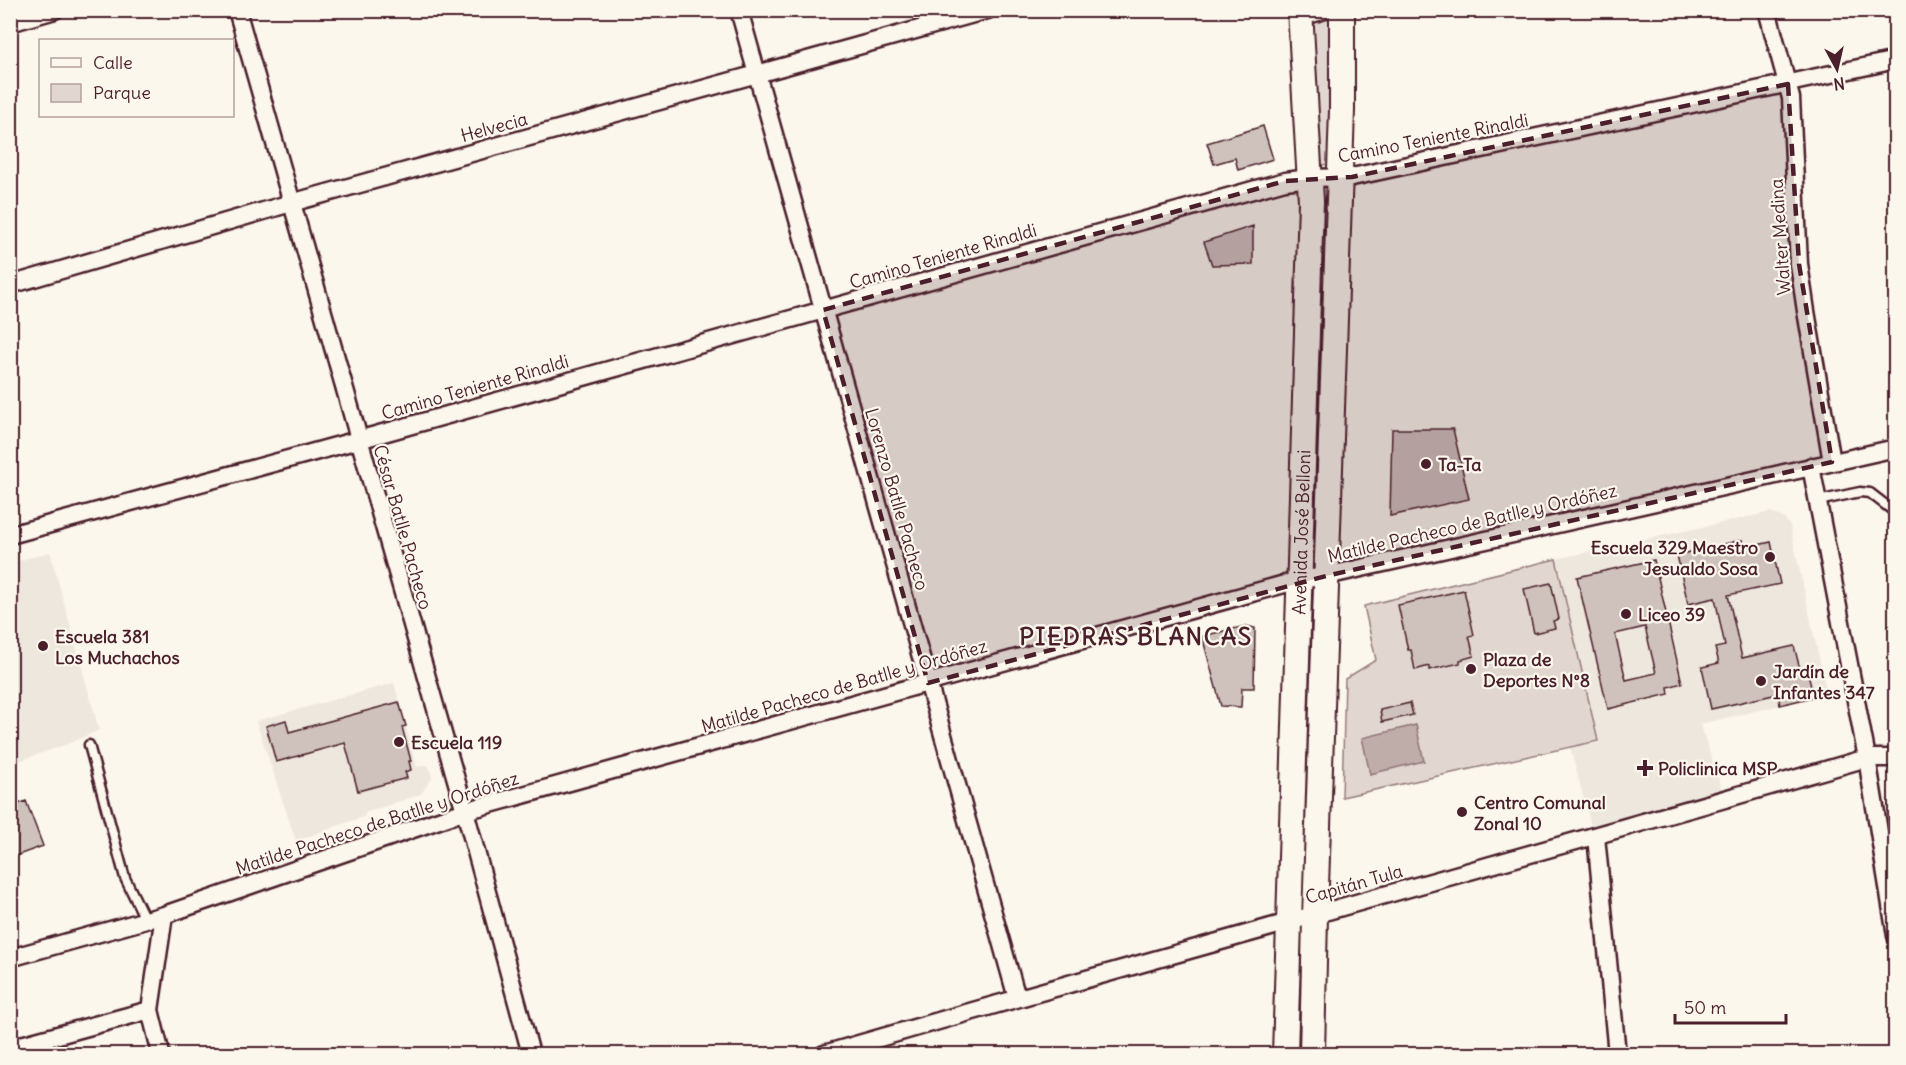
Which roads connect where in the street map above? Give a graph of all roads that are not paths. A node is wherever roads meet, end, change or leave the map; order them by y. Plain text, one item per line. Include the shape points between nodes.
1 (54, 10) edge
2 (237, 10) edge
3 (739, 10) edge
4 (988, 10) edge
5 (1325, 10) edge
6 (1342, 10) edge
7 (1767, 10) edge
8 (1301, 14) edge
9 (10, 23) edge
10 (1896, 60) edge
11 (756, 75) junction
12 (1788, 84) junction
13 (1310, 178) junction
14 (1340, 178) junction
15 (291, 203) junction
16 (10, 285) edge
17 (823, 310) junction
18 (358, 440) junction
19 (1896, 448) edge
20 (1832, 462) junction
21 (1812, 466) junction
22 (1818, 501) junction
23 (1896, 513) edge
24 (10, 535) edge
25 (1326, 576) junction
26 (1299, 580) junction
27 (928, 683) junction
28 (89, 745) dead end
29 (1867, 758) junction
30 (1896, 758) edge
31 (465, 812) junction
32 (1596, 837) junction
33 (164, 915) junction
34 (1315, 916) junction
35 (145, 919) junction
36 (1288, 923) junction
37 (1896, 936) edge
38 (10, 958) edge
39 (1017, 998) junction
40 (150, 1010) junction
41 (10, 1048) edge
42 (161, 1054) edge
43 (531, 1054) edge
44 (824, 1054) edge
45 (1285, 1054) edge
46 (1312, 1054) edge
47 (1617, 1054) edge

1 - 9 street
2 - 15 street, César Batlle Pacheco
3 - 11 street, Lorenzo Batlle Pacheco
4 - 11 street, Helvecia
5 - 8 street
6 - 14 main road, Avenida José Belloni
7 - 12 street, Walter Medina
8 - 13 main road, Avenida José Belloni
10 - 12 street, Camino Teniente Rinaldi
11 - 15 street, Helvecia
11 - 17 street, Lorenzo Batlle Pacheco
12 - 14 street, Camino Teniente Rinaldi
12 - 20 street, Walter Medina via 1800,264
13 - 14 street, Camino Teniente Rinaldi
13 - 17 street, Camino Teniente Rinaldi
13 - 26 main road, Avenida José Belloni
14 - 25 main road, Avenida José Belloni
15 - 16 street, Helvecia
15 - 18 street, César Batlle Pacheco
17 - 18 street, Camino Teniente Rinaldi
17 - 27 street, Lorenzo Batlle Pacheco
18 - 24 street, Camino Teniente Rinaldi
18 - 31 street, César Batlle Pacheco
19 - 20 street, Matilde Pacheco de Batlle y Ordóñez
20 - 21 street, Matilde Pacheco de Batlle y Ordóñez
21 - 22 street
21 - 25 street, Matilde Pacheco de Batlle y Ordóñez
22 - 23 lane via 1869,493
22 - 29 street
25 - 26 street, Matilde Pacheco de Batlle y Ordóñez
25 - 34 main road, Avenida José Belloni
26 - 27 street, Matilde Pacheco de Batlle y Ordóñez
26 - 36 main road, Avenida José Belloni
27 - 31 street, Matilde Pacheco de Batlle y Ordóñez
27 - 39 street, Lorenzo Batlle Pacheco
28 - 35 lane via 125,878
29 - 30 street, Capitán Tula
29 - 32 street, Capitán Tula
29 - 37 street
31 - 33 street, Matilde Pacheco de Batlle y Ordóñez
31 - 43 street, César Batlle Pacheco
32 - 34 street, Capitán Tula
32 - 47 street
33 - 35 street, Matilde Pacheco de Batlle y Ordóñez
33 - 40 street
34 - 36 street, Capitán Tula
34 - 46 main road, Avenida José Belloni
35 - 38 street, Matilde Pacheco de Batlle y Ordóñez
36 - 39 street, Capitán Tula
36 - 45 main road, Avenida José Belloni
39 - 44 street, Capitán Tula
40 - 41 street
40 - 42 street

